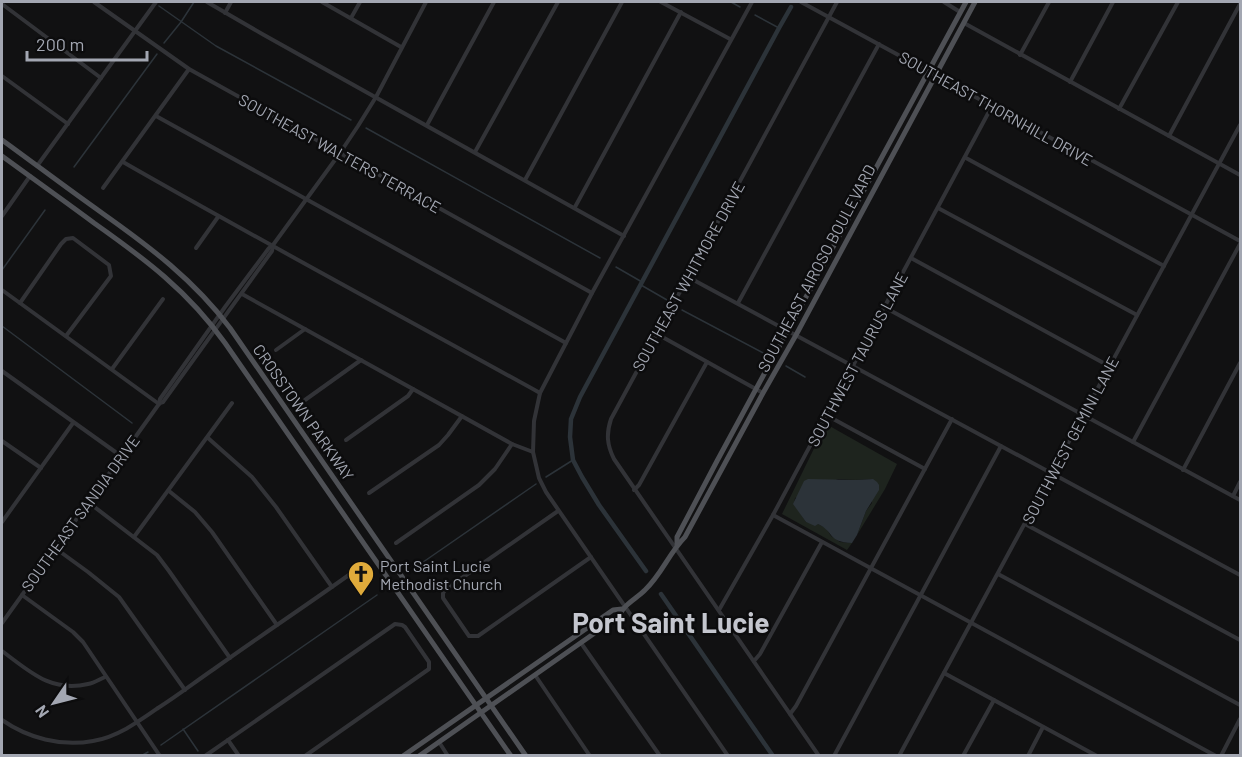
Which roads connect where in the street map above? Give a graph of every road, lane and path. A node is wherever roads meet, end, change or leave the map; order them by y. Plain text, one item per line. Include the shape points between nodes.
1 (93, 2) edge
2 (156, 2) edge
3 (207, 2) edge
4 (231, 2) edge
5 (322, 2) edge
6 (360, 2) edge
7 (426, 2) edge
8 (494, 2) edge
9 (558, 2) edge
10 (622, 2) edge
11 (661, 2) edge
12 (752, 2) edge
13 (801, 2) edge
14 (837, 2) edge
15 (944, 2) edge
16 (966, 2) edge
17 (975, 2) edge
18 (1049, 2) edge
19 (1113, 2) edge
20 (1178, 2) edge
21 (2, 4) edge
22 (1240, 4) edge
23 (681, 12) junction
24 (960, 12) junction
25 (225, 13) junction
26 (829, 17) junction
27 (351, 18) junction
28 (963, 23) junction
29 (135, 31) junction
30 (730, 39) junction
31 (879, 44) junction
32 (401, 47) junction
33 (1020, 55) junction
34 (189, 69) junction
35 (928, 71) junction
36 (935, 75) junction
37 (2, 76) edge
38 (101, 78) junction
39 (1070, 82) junction
40 (376, 97) junction
41 (993, 106) junction
42 (1119, 109) junction
43 (156, 116) junction
44 (68, 124) junction
45 (427, 125) junction
46 (1240, 125) edge
47 (1169, 136) junction
48 (2, 140) edge
49 (475, 152) junction
50 (340, 153) junction
51 (2, 156) edge
52 (966, 158) junction
53 (123, 162) junction
54 (1220, 163) junction
55 (37, 166) junction
56 (1240, 175) edge
57 (30, 176) junction
58 (525, 180) junction
59 (103, 188) dead end
60 (306, 200) junction
61 (575, 207) junction
62 (938, 207) junction
63 (1192, 214) junction
64 (2, 216) edge
65 (219, 217) junction
66 (624, 236) junction
67 (1240, 242) edge
68 (273, 246) junction
69 (196, 248) dead end
70 (911, 258) junction
71 (1164, 266) junction
72 (688, 277) junction
73 (2, 290) edge
74 (592, 293) junction
75 (242, 294) junction
76 (163, 299) dead end
77 (20, 303) junction
78 (738, 303) junction
79 (884, 307) junction
80 (1137, 315) junction
81 (221, 317) junction
82 (214, 328) junction
83 (305, 329) junction
84 (788, 331) junction
85 (657, 334) junction
86 (796, 335) junction
87 (66, 336) junction
88 (566, 343) junction
89 (276, 350) dead end
90 (361, 360) junction
91 (707, 362) junction
92 (1240, 363) edge
93 (852, 365) junction
94 (1109, 366) junction
95 (112, 369) junction
96 (2, 371) edge
97 (413, 389) junction
98 (755, 389) junction
99 (540, 393) junction
100 (763, 393) junction
101 (304, 400) dead end
102 (159, 404) junction
103 (232, 404) dead end
104 (826, 415) junction
105 (462, 416) junction
106 (1083, 416) junction
107 (952, 419) junction
108 (73, 423) junction
109 (208, 438) junction
110 (346, 440) dead end
111 (2, 441) edge
112 (1133, 442) junction
113 (512, 444) junction
114 (1001, 446) junction
115 (533, 452) junction
116 (121, 456) junction
117 (40, 468) junction
118 (925, 469) junction
119 (1183, 470) junction
120 (1052, 473) junction
121 (1240, 482) edge
122 (169, 490) junction
123 (634, 490) junction
124 (369, 493) dead end
125 (1233, 496) junction
126 (1240, 501) edge
127 (88, 502) junction
128 (558, 511) junction
129 (773, 515) junction
130 (2, 522) edge
131 (1025, 524) junction
132 (134, 537) junction
133 (822, 542) junction
134 (396, 543) dead end
135 (676, 546) junction
136 (55, 548) junction
137 (591, 557) junction
138 (871, 569) junction
139 (353, 572) dead end
140 (998, 574) junction
141 (1240, 575) edge
142 (332, 587) junction
143 (22, 595) junction
144 (921, 595) junction
145 (623, 608) junction
146 (719, 610) junction
147 (971, 621) junction
148 (2, 623) edge
149 (277, 625) junction
150 (1240, 640) edge
151 (581, 643) junction
152 (2, 651) edge
153 (230, 658) junction
154 (754, 661) junction
155 (944, 673) junction
156 (535, 675) junction
157 (105, 677) junction
158 (185, 690) junction
159 (486, 698) junction
160 (994, 700) junction
161 (476, 705) junction
162 (491, 705) junction
163 (1240, 705) edge
164 (481, 713) junction
165 (790, 714) junction
166 (1240, 719) edge
167 (2, 720) edge
168 (137, 722) junction
169 (1044, 727) junction
170 (228, 740) junction
171 (439, 742) junction
172 (1094, 755) edge
173 (160, 756) edge
174 (205, 756) edge
175 (239, 756) edge
176 (305, 756) edge
177 (403, 756) edge
178 (419, 756) edge
179 (448, 756) edge
180 (511, 756) edge
181 (526, 756) edge
182 (590, 756) edge
183 (660, 756) edge
184 (728, 756) edge
185 (819, 756) edge
186 (834, 756) edge
187 (899, 756) edge
188 (963, 756) edge
189 (1028, 756) edge
190 (1216, 756) edge
191 (1221, 756) edge

1 - 29 street, SOUTHEAST WALTERS TERRACE
2 - 29 street
3 - 25 street
4 - 25 street
5 - 27 street
6 - 27 street
7 - 32 street, SOUTHEAST SANDIA DRIVE
8 - 45 street
9 - 49 street
10 - 58 street
11 - 23 street
12 - 30 street
13 - 26 street, SOUTHEAST THORNHILL DRIVE
14 - 26 street, SOUTHEAST WHITMORE DRIVE
15 - 24 street
16 - 24 main road, SOUTHEAST AIROSO BOULEVARD
17 - 28 main road, SOUTHEAST AIROSO BOULEVARD
18 - 33 street
19 - 39 street
20 - 42 street
21 - 38 street
22 - 47 street
23 - 30 street
23 - 61 street
24 - 35 main road, SOUTHEAST AIROSO BOULEVARD
25 - 40 street
26 - 31 street, SOUTHEAST THORNHILL DRIVE
26 - 72 street, SOUTHEAST WHITMORE DRIVE
27 - 32 street
28 - 33 street
28 - 36 main road, SOUTHEAST AIROSO BOULEVARD
29 - 34 street, SOUTHEAST WALTERS TERRACE
29 - 38 street
30 - 66 street
31 - 35 street, SOUTHEAST THORNHILL DRIVE
31 - 78 street
32 - 40 street, SOUTHEAST SANDIA DRIVE
33 - 39 street
34 - 43 street
34 - 50 street, SOUTHEAST WALTERS TERRACE
35 - 36 street, SOUTHEAST THORNHILL DRIVE
35 - 84 main road, SOUTHEAST AIROSO BOULEVARD
36 - 41 street, SOUTHEAST THORNHILL DRIVE
36 - 86 main road, SOUTHEAST AIROSO BOULEVARD
37 - 44 street
38 - 44 street
39 - 42 street
40 - 45 street
40 - 50 street, SOUTHEAST SANDIA DRIVE
41 - 52 street, SOUTHWEST TAURUS LANE
41 - 63 street, SOUTHEAST THORNHILL DRIVE
42 - 47 street
43 - 53 street
43 - 60 street
44 - 55 street
45 - 49 street
46 - 54 street, SOUTHWEST GEMINI LANE
47 - 54 street
48 - 55 main road, CROSSTOWN PARKWAY
49 - 58 street
50 - 60 street, SOUTHEAST SANDIA DRIVE
50 - 74 street, SOUTHEAST WALTERS TERRACE
51 - 57 main road, CROSSTOWN PARKWAY
52 - 62 street, SOUTHWEST TAURUS LANE
52 - 71 street
53 - 59 street
53 - 65 street
54 - 56 street
54 - 63 street, SOUTHWEST GEMINI LANE
55 - 81 main road, CROSSTOWN PARKWAY via 166,260
57 - 64 street
57 - 82 main road, CROSSTOWN PARKWAY via 162,273
58 - 61 street
60 - 68 street, SOUTHEAST SANDIA DRIVE
60 - 88 street
61 - 66 street
62 - 70 street, SOUTHWEST TAURUS LANE
62 - 80 street
63 - 67 street, SOUTHEAST THORNHILL DRIVE
63 - 71 street, SOUTHWEST GEMINI LANE
65 - 68 street
65 - 69 street
66 - 74 street
67 - 112 street
68 - 75 street, SOUTHEAST SANDIA DRIVE
68 - 81 street, SOUTHEAST SANDIA DRIVE
68 - 99 street
70 - 79 street, SOUTHWEST TAURUS LANE
70 - 94 street
71 - 80 street, SOUTHWEST GEMINI LANE
72 - 78 street
72 - 85 street, SOUTHEAST WHITMORE DRIVE
73 - 77 street
74 - 88 street
75 - 81 street, SOUTHEAST SANDIA DRIVE
75 - 83 street
76 - 95 street
77 - 87 street
77 - 87 street via 61,244 73,238 109,265 111,276
78 - 84 street
79 - 93 street, SOUTHWEST TAURUS LANE
79 - 106 street
80 - 94 street, SOUTHWEST GEMINI LANE
81 - 82 street, SOUTHEAST SANDIA DRIVE
81 - 159 main road, CROSSTOWN PARKWAY
82 - 102 street, SOUTHEAST SANDIA DRIVE
82 - 161 main road, CROSSTOWN PARKWAY
83 - 89 street
83 - 90 street
84 - 86 street
84 - 98 main road, SOUTHEAST AIROSO BOULEVARD
85 - 91 street
85 - 123 street, SOUTHEAST WHITMORE DRIVE via 608,429 609,448
86 - 93 street
86 - 100 main road, SOUTHEAST AIROSO BOULEVARD
87 - 95 street
88 - 99 street
90 - 97 street
90 - 101 street
91 - 98 street
91 - 123 street
92 - 119 street
93 - 104 street, SOUTHWEST TAURUS LANE
93 - 107 street
94 - 106 street, SOUTHWEST GEMINI LANE
95 - 102 street
96 - 108 street
97 - 105 street
97 - 110 street
98 - 100 street
98 - 135 main road, SOUTHEAST AIROSO BOULEVARD via 677,537
99 - 115 street
100 - 135 main road, SOUTHEAST AIROSO BOULEVARD via 685,537
102 - 116 street, SOUTHEAST SANDIA DRIVE
103 - 109 street
104 - 118 street
104 - 129 street, SOUTHWEST TAURUS LANE
105 - 113 street
105 - 124 street via 439,445
106 - 112 street
106 - 120 street, SOUTHWEST GEMINI LANE
107 - 114 street
107 - 118 street
108 - 116 street
108 - 117 street
109 - 122 street
109 - 142 street via 252,477
111 - 117 street
112 - 119 street
113 - 115 street
113 - 134 street via 479,485
114 - 120 street
114 - 144 street
115 - 128 street via 539,478
116 - 127 street, SOUTHEAST SANDIA DRIVE
117 - 130 street
118 - 138 street
119 - 125 street
120 - 131 street, SOUTHWEST GEMINI LANE
120 - 141 street
121 - 125 street
122 - 132 street
122 - 149 street via 212,532
123 - 135 street, SOUTHEAST WHITMORE DRIVE
125 - 126 street
127 - 132 street
127 - 136 street, SOUTHEAST SANDIA DRIVE
128 - 137 street
128 - 137 street via 443,593 469,636 478,636
129 - 133 street
129 - 146 street, SOUTHWEST TAURUS LANE
131 - 140 street, SOUTHWEST GEMINI LANE
131 - 150 street
132 - 153 street via 170,571
133 - 138 street
133 - 154 street
135 - 145 main road, SOUTHEAST AIROSO BOULEVARD via 658,576
135 - 146 street, SOUTHEAST WHITMORE DRIVE
136 - 143 street, SOUTHEAST SANDIA DRIVE
136 - 158 street via 118,597
137 - 145 street
138 - 144 street
138 - 165 street
139 - 142 street
140 - 147 street, SOUTHWEST GEMINI LANE
140 - 163 street
142 - 149 street
143 - 148 street, SOUTHEAST SANDIA DRIVE
143 - 157 street via 74,632
144 - 147 street
144 - 186 street
145 - 151 main road, SOUTHEAST AIROSO BOULEVARD via 619,616
145 - 159 main road, SOUTHEAST AIROSO BOULEVARD via 613,610
145 - 184 street
146 - 154 street, SOUTHEAST WHITMORE DRIVE
147 - 155 street, SOUTHWEST GEMINI LANE
147 - 190 street
149 - 153 street
151 - 156 main road, SOUTHEAST AIROSO BOULEVARD
151 - 183 street
152 - 157 street via 50,684 88,684
153 - 158 street
154 - 165 street, SOUTHEAST WHITMORE DRIVE
155 - 160 street
155 - 187 street, SOUTHWEST GEMINI LANE
156 - 162 main road, SOUTHEAST AIROSO BOULEVARD
156 - 182 street
157 - 168 street
158 - 168 street
159 - 161 main road, SOUTHEAST AIROSO BOULEVARD
159 - 162 main road, CROSSTOWN PARKWAY
160 - 169 street
160 - 188 street
161 - 164 main road, CROSSTOWN PARKWAY
161 - 177 main road, SOUTHEAST AIROSO BOULEVARD
162 - 164 main road, SOUTHEAST AIROSO BOULEVARD
162 - 181 main road, CROSSTOWN PARKWAY
164 - 171 main road, SOUTHEAST AIROSO BOULEVARD
164 - 180 main road, CROSSTOWN PARKWAY
165 - 185 street, SOUTHEAST WHITMORE DRIVE
166 - 191 street
167 - 168 street via 23,733 71,743 113,736
168 - 173 street
169 - 172 street
169 - 189 street
170 - 174 street
170 - 175 street
170 - 176 street via 395,624 405,627 429,662 429,669
171 - 178 main road, SOUTHEAST AIROSO BOULEVARD
171 - 179 street

